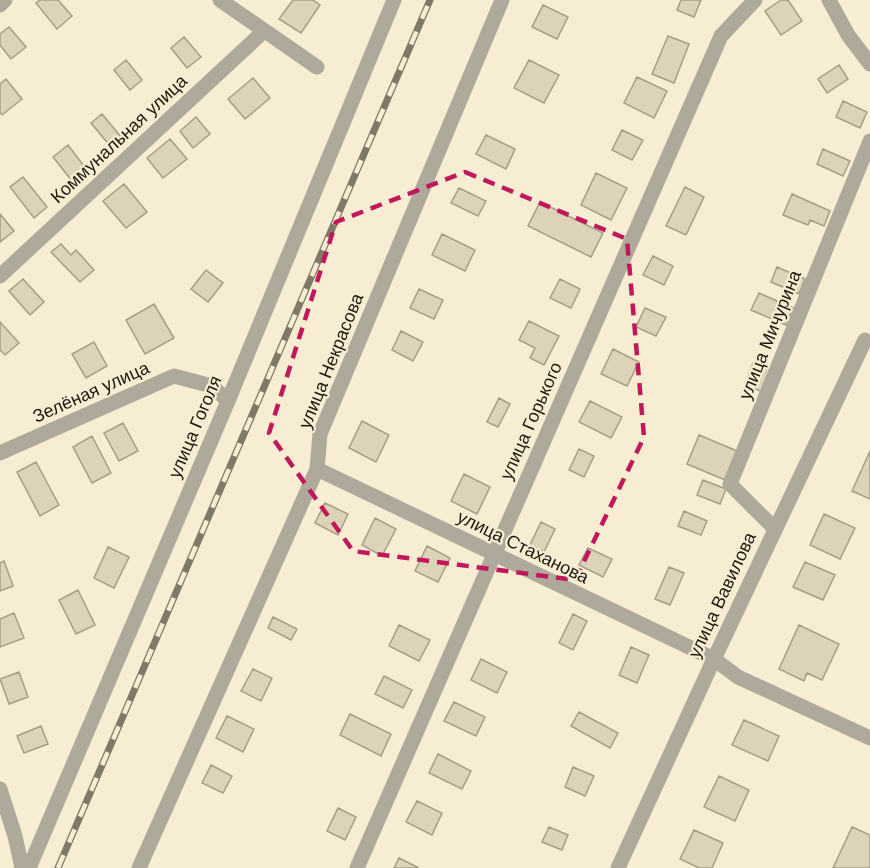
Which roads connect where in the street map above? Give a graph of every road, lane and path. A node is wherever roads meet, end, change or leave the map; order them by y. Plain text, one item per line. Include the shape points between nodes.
1 (5, 0) edge
2 (220, 0) edge
3 (394, 0) edge
4 (502, 0) edge
5 (755, 0) edge
6 (829, 0) edge
7 (0, 5) edge
8 (264, 31) junction
9 (870, 64) edge
10 (316, 67) dead end
11 (870, 141) edge
12 (0, 276) edge
13 (865, 340) dead end
14 (228, 401) junction
15 (0, 453) edge
16 (317, 469) junction
17 (775, 529) junction
18 (494, 555) junction
19 (714, 659) junction
20 (870, 738) edge
21 (0, 789) edge
22 (22, 868) edge
23 (29, 868) edge
24 (139, 868) edge
25 (357, 868) edge
26 (618, 868) edge

1 - 7 street
2 - 8 street
3 - 14 street, улица Гоголя
4 - 16 street, улица Некрасова via 320,434
5 - 18 street, улица Горького via 721,36
6 - 9 street
8 - 10 street
8 - 12 street, Коммунальная улица
11 - 17 street, улица Мичурина via 730,484
13 - 17 street, улица Вавилова
14 - 15 street, Зелёная улица via 212,386 174,376
14 - 23 street, улица Гоголя
16 - 18 street, улица Стаханова
16 - 24 street, улица Некрасова
17 - 19 street, улица Вавилова
18 - 19 street, улица Стаханова
18 - 25 street, улица Горького
19 - 20 street, улица Стаханова via 738,677
19 - 26 street, улица Вавилова
21 - 22 street

